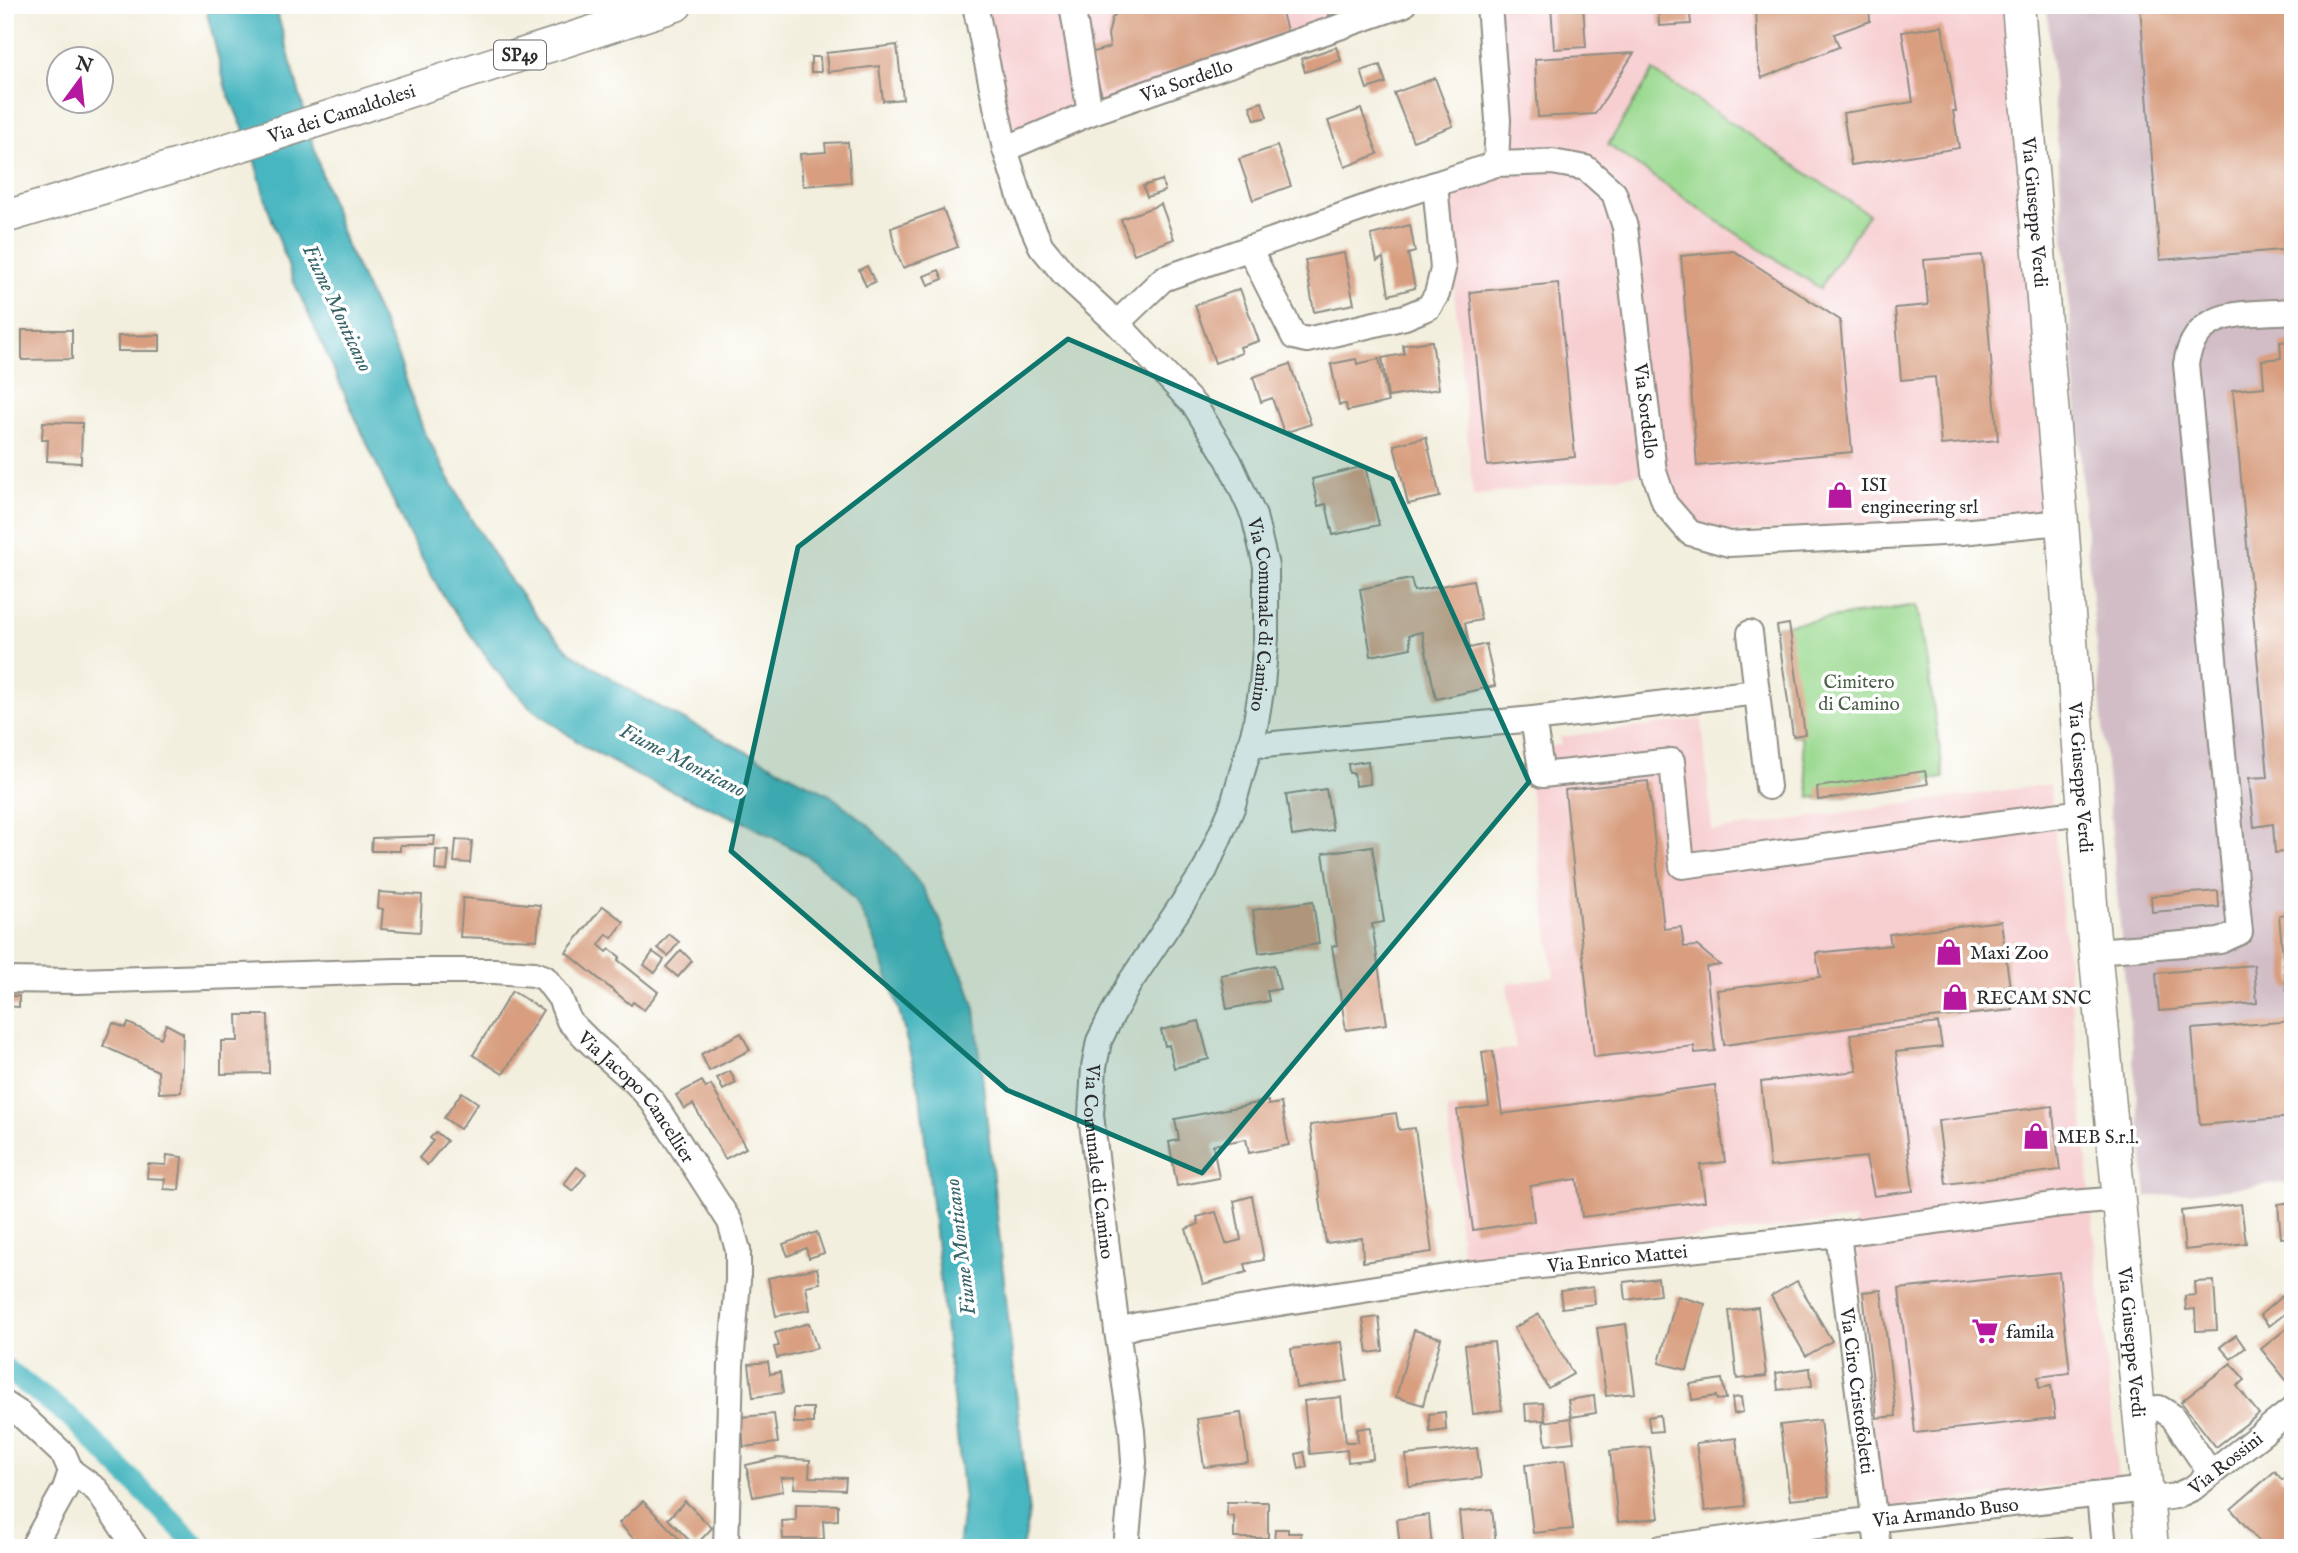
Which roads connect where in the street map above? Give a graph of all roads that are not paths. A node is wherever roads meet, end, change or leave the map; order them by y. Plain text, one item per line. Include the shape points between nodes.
1 (676, 5) edge
2 (975, 5) edge
3 (1072, 5) edge
4 (1403, 5) edge
5 (1489, 5) edge
6 (2018, 5) edge
7 (1090, 113) junction
8 (1005, 149) junction
9 (1496, 164) junction
10 (1435, 184) junction
11 (5, 216) edge
12 (1249, 248) junction
13 (2293, 311) edge
14 (1117, 323) junction
15 (2062, 522) junction
16 (1750, 633) dead end
17 (1757, 692) junction
18 (1533, 719) junction
19 (1265, 745) dead end
20 (1768, 787) dead end
21 (2083, 812) junction
22 (2095, 951) junction
23 (5, 980) edge
24 (2120, 1199) junction
25 (1838, 1234) junction
26 (1117, 1331) junction
27 (5, 1404) edge
28 (2293, 1409) edge
29 (2140, 1410) junction
30 (71, 1471) junction
31 (2211, 1474) junction
32 (2099, 1495) junction
33 (2147, 1495) junction
34 (1874, 1521) junction
35 (135, 1543) edge
36 (32, 1548) edge
37 (726, 1548) edge
38 (1126, 1548) edge
39 (1661, 1548) edge
40 (1878, 1548) edge
41 (2104, 1548) edge
42 (2152, 1548) edge

1 - 11 main road, Via dei Camaldolesi / SP49 via 195,160
2 - 8 street, Via Comunale di Camino
3 - 7 street
4 - 7 street, Via Sordello
5 - 9 street via 1498,120
6 - 15 main road, Via Giuseppe Verdi
7 - 8 street, Via Sordello
8 - 14 street, Via Comunale di Camino via 1041,246
9 - 10 street
9 - 15 street, Via Sordello via 1552,162 1586,168 1614,193 1625,227 1654,472 1665,504 1690,533 1729,544
10 - 12 street
10 - 12 street via 1443,269 1429,307 1405,317 1307,340 1294,337
12 - 14 street via 1163,279
13 - 22 street via 2223,317 2205,324 2191,342 2186,364 2240,932 2220,941
14 - 26 street, Via Comunale di Camino via 1195,406 1230,461 1254,516 1266,566 1266,638 1257,716 1232,808 1205,870 1129,984 1096,1054 1091,1115
15 - 21 main road, Via Giuseppe Verdi
16 - 17 street
17 - 18 street
17 - 20 street
18 - 19 street
18 - 21 street via 1542,775 1672,761 1682,866
21 - 22 main road, Via Giuseppe Verdi
22 - 24 main road, Via Giuseppe Verdi
23 - 37 street, Via Jacopo Cancellier via 424,971 521,972 545,978 569,1021 653,1102 730,1222 738,1250 738,1280
24 - 25 street, Via Enrico Mattei via 1996,1222
24 - 29 main road, Via Giuseppe Verdi
25 - 26 street, Via Enrico Mattei via 1466,1274
25 - 34 street, Via Ciro Cristofoletti
26 - 38 street, Via Comunale di Camino via 1134,1462
27 - 30 street via 64,1455
28 - 31 street, Via Rossini
29 - 31 street via 2160,1408 2172,1416
29 - 33 main road, Via Giuseppe Verdi
30 - 35 street via 97,1490
30 - 36 street
31 - 33 street, Via Rossini via 2176,1496
32 - 33 street, Via Armando Buso
32 - 34 street, Via Armando Buso
32 - 41 street
33 - 42 main road, Via Giuseppe Verdi
34 - 39 street, Via Armando Buso
34 - 40 street, Via Ciro Cristofoletti

